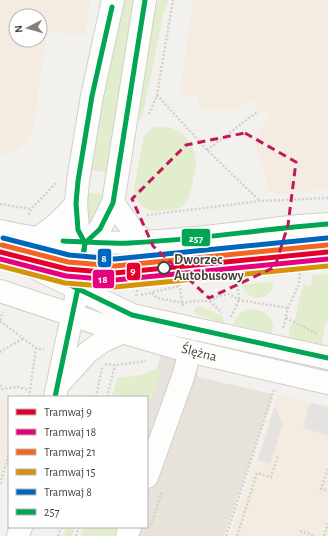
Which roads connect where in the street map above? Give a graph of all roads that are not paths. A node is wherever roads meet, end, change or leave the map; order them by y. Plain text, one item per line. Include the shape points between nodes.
1 (113, 0) edge
2 (145, 0) edge
3 (76, 203) junction
4 (113, 203) junction
5 (328, 224) edge
6 (33, 230) junction
7 (0, 231) edge
8 (146, 242) junction
9 (85, 243) junction
10 (0, 257) edge
11 (78, 288) junction
12 (0, 291) edge
13 (72, 315) junction
14 (123, 332) junction
15 (190, 352) junction
16 (328, 358) edge
17 (328, 384) edge
18 (57, 390) edge
19 (148, 474) edge

1 - 3 street via 92,96
2 - 4 street
3 - 6 street via 56,225
3 - 9 street via 78,230
4 - 8 street via 135,233
4 - 9 street via 100,230
5 - 8 street
6 - 7 street
6 - 9 street
8 - 9 street
9 - 11 street
10 - 11 street via 29,265
11 - 13 street
11 - 16 street via 132,315
12 - 13 street, Ślężna
13 - 14 street, Ślężna
13 - 18 street
14 - 15 street, Ślężna
14 - 18 street via 103,341 87,353
15 - 17 street, Ślężna
15 - 19 street

